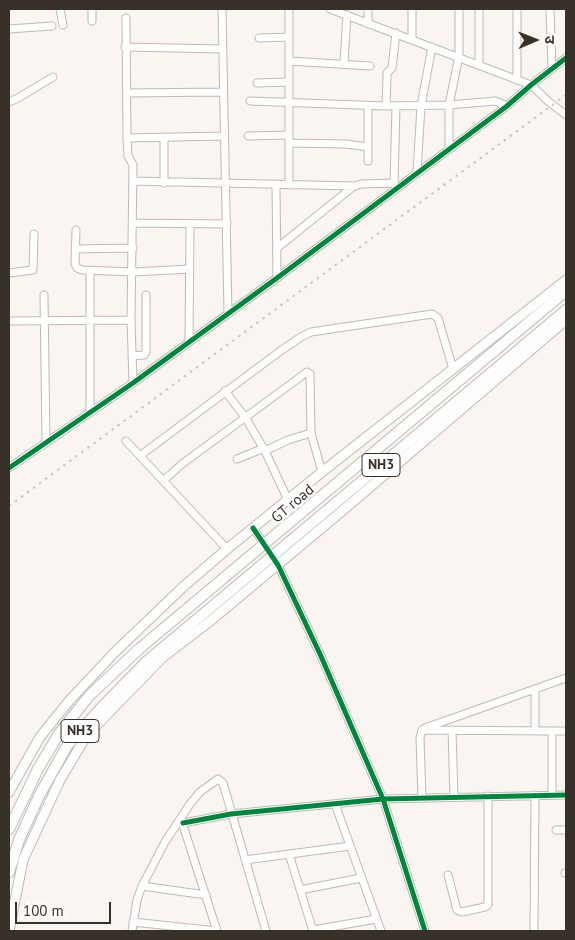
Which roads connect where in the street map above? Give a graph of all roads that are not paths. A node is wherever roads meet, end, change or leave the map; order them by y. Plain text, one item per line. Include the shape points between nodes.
1 (60, 9) edge
2 (92, 9) edge
3 (222, 9) edge
4 (289, 9) edge
5 (330, 9) edge
6 (368, 9) edge
7 (412, 9) edge
8 (459, 9) edge
9 (479, 9) edge
10 (517, 9) edge
11 (550, 9) edge
12 (342, 12) edge
13 (126, 18) dead end
14 (92, 21) dead end
15 (368, 24) junction
16 (63, 25) dead end
17 (52, 26) dead end
18 (9, 29) edge
19 (396, 34) junction
20 (288, 37) junction
21 (258, 38) dead end
22 (412, 39) junction
23 (125, 47) junction
24 (432, 47) junction
25 (222, 49) junction
26 (459, 56) junction
27 (566, 58) edge
28 (288, 60) junction
29 (344, 63) junction
30 (479, 65) junction
31 (370, 66) dead end
32 (552, 68) junction
33 (53, 77) dead end
34 (517, 80) junction
35 (289, 82) junction
36 (257, 83) dead end
37 (531, 85) junction
38 (223, 92) junction
39 (127, 93) junction
40 (250, 100) dead end
41 (289, 101) junction
42 (9, 102) edge
43 (449, 105) junction
44 (368, 106) junction
45 (386, 106) junction
46 (396, 106) junction
47 (421, 106) junction
48 (507, 106) junction
49 (566, 115) edge
50 (224, 136) junction
51 (248, 136) dead end
52 (127, 138) junction
53 (164, 138) junction
54 (289, 139) junction
55 (368, 147) junction
56 (448, 149) junction
57 (368, 160) dead end
58 (417, 172) junction
59 (132, 181) junction
60 (164, 183) junction
61 (225, 183) junction
62 (276, 185) junction
63 (289, 185) junction
64 (355, 186) junction
65 (133, 223) junction
66 (190, 224) junction
67 (227, 224) junction
68 (76, 230) dead end
69 (34, 234) dead end
70 (133, 248) junction
71 (276, 248) junction
72 (74, 249) junction
73 (190, 269) junction
74 (90, 271) junction
75 (132, 272) junction
76 (9, 273) edge
77 (277, 278) junction
78 (566, 280) edge
79 (566, 291) edge
80 (44, 295) dead end
81 (146, 295) dead end
82 (566, 310) edge
83 (228, 313) junction
84 (89, 320) junction
85 (131, 320) junction
86 (566, 320) edge
87 (9, 321) edge
88 (46, 321) junction
89 (189, 342) junction
90 (132, 356) junction
91 (454, 369) junction
92 (133, 383) junction
93 (225, 391) junction
94 (90, 411) junction
95 (245, 417) junction
96 (311, 433) junction
97 (126, 441) dead end
98 (46, 443) junction
99 (264, 449) junction
100 (141, 455) junction
101 (237, 459) dead end
102 (9, 468) edge
103 (322, 472) junction
104 (162, 481) junction
105 (288, 500) junction
106 (253, 528) junction
107 (260, 538) dead end
108 (227, 549) junction
109 (276, 562) junction
110 (566, 678) edge
111 (534, 689) junction
112 (422, 730) junction
113 (452, 730) junction
114 (535, 731) junction
115 (552, 731) junction
116 (566, 731) edge
117 (25, 761) junction
118 (9, 775) edge
119 (9, 792) edge
120 (535, 795) junction
121 (552, 795) junction
122 (566, 795) edge
123 (488, 796) junction
124 (454, 797) junction
125 (422, 798) junction
126 (383, 799) junction
127 (335, 804) junction
128 (231, 814) junction
129 (182, 820) junction
130 (9, 829) edge
131 (556, 830) dead end
132 (566, 830) edge
133 (350, 846) junction
134 (289, 854) junction
135 (246, 860) junction
136 (9, 872) edge
137 (448, 875) dead end
138 (361, 878) junction
139 (142, 886) junction
140 (300, 890) junction
141 (206, 895) junction
142 (376, 919) junction
143 (133, 922) junction
144 (9, 931) edge
145 (132, 931) edge
146 (266, 931) edge
147 (313, 931) edge
148 (381, 931) edge
149 (425, 931) edge
150 (534, 931) edge

1 - 16 street
2 - 14 street
3 - 25 street
4 - 20 street
5 - 12 street
6 - 15 street
7 - 22 street
8 - 26 street
9 - 30 street
10 - 34 street
11 - 32 street
12 - 15 street
12 - 29 street
13 - 23 street
15 - 19 street
17 - 18 street
19 - 22 street
19 - 45 street via 392,68 386,77
20 - 21 street
20 - 28 street
22 - 24 street
23 - 25 street
23 - 39 street
24 - 26 street
24 - 47 street
25 - 38 street
26 - 30 street
26 - 43 street
27 - 32 street
28 - 29 street
28 - 35 street
29 - 31 street
30 - 34 street
32 - 37 street
33 - 42 street
34 - 37 street
35 - 36 street
35 - 41 street
37 - 48 street
37 - 49 street
38 - 39 street
38 - 50 street
39 - 52 street
40 - 41 street
41 - 44 street
41 - 54 street
43 - 47 street
43 - 48 street via 495,101
43 - 56 street
44 - 45 street
44 - 55 street
45 - 46 street
46 - 47 street
46 - 64 street via 394,183
47 - 58 street
48 - 56 street
50 - 53 street
50 - 61 street
51 - 54 street
52 - 53 street
52 - 59 street via 128,156 133,165
53 - 60 street
54 - 55 street
54 - 63 street
55 - 57 street
56 - 58 street
58 - 77 street
59 - 60 street
59 - 65 street
60 - 61 street
61 - 62 street
61 - 67 street
62 - 63 street
62 - 71 street
63 - 64 street
64 - 71 street
65 - 66 street
65 - 70 street
66 - 67 street
66 - 73 street
67 - 83 street
68 - 72 street
69 - 76 street via 33,270
70 - 72 street
70 - 75 street
71 - 77 street
72 - 74 street via 77,268
73 - 75 street
73 - 89 street
74 - 75 street
74 - 84 street
75 - 85 street
77 - 83 street
78 - 91 main road
79 - 130 highway, GT road / NH3 via 139,649 89,696 58,735
80 - 88 street
81 - 90 street via 146,352
82 - 136 highway, GT road / NH3 via 154,655 106,702 67,746 39,796
83 - 89 street
84 - 85 street
84 - 88 street
84 - 94 street
85 - 90 street
86 - 109 main road
87 - 88 street
88 - 98 street
89 - 92 street
90 - 92 street
91 - 93 street via 438,318 427,314 307,334
91 - 103 main road
92 - 94 street
93 - 95 street
93 - 100 street
94 - 98 street
95 - 96 street via 308,372
95 - 99 street
95 - 104 street
96 - 99 street
96 - 103 street
97 - 100 street
98 - 102 street
99 - 101 street
99 - 105 street
100 - 104 street
103 - 105 main road
104 - 108 street
105 - 106 main road
106 - 107 street
106 - 108 main road
108 - 117 main road via 115,652 68,701
109 - 126 street
109 - 144 main road via 209,622 162,658 87,735 60,780 23,860
110 - 111 street
111 - 112 street
111 - 114 street
112 - 113 street
112 - 125 street
113 - 114 street
113 - 124 street
114 - 115 street
115 - 116 street
115 - 121 street
117 - 118 main road
117 - 119 main road
120 - 121 street
120 - 123 street
120 - 150 street
121 - 122 street
123 - 124 street
123 - 137 street via 488,905 462,912 456,910
124 - 125 street
125 - 126 street
126 - 127 street
126 - 149 street
127 - 128 street
127 - 133 street
128 - 129 street
128 - 129 street via 223,782 218,778 200,792
128 - 135 street
129 - 139 street
129 - 141 street
131 - 132 street
133 - 134 street
133 - 138 street
134 - 135 street
134 - 140 street
135 - 146 street
138 - 140 street
138 - 142 street
139 - 141 street
139 - 143 street
140 - 147 street
141 - 143 street via 217,931
142 - 147 street
142 - 148 street
143 - 145 street

